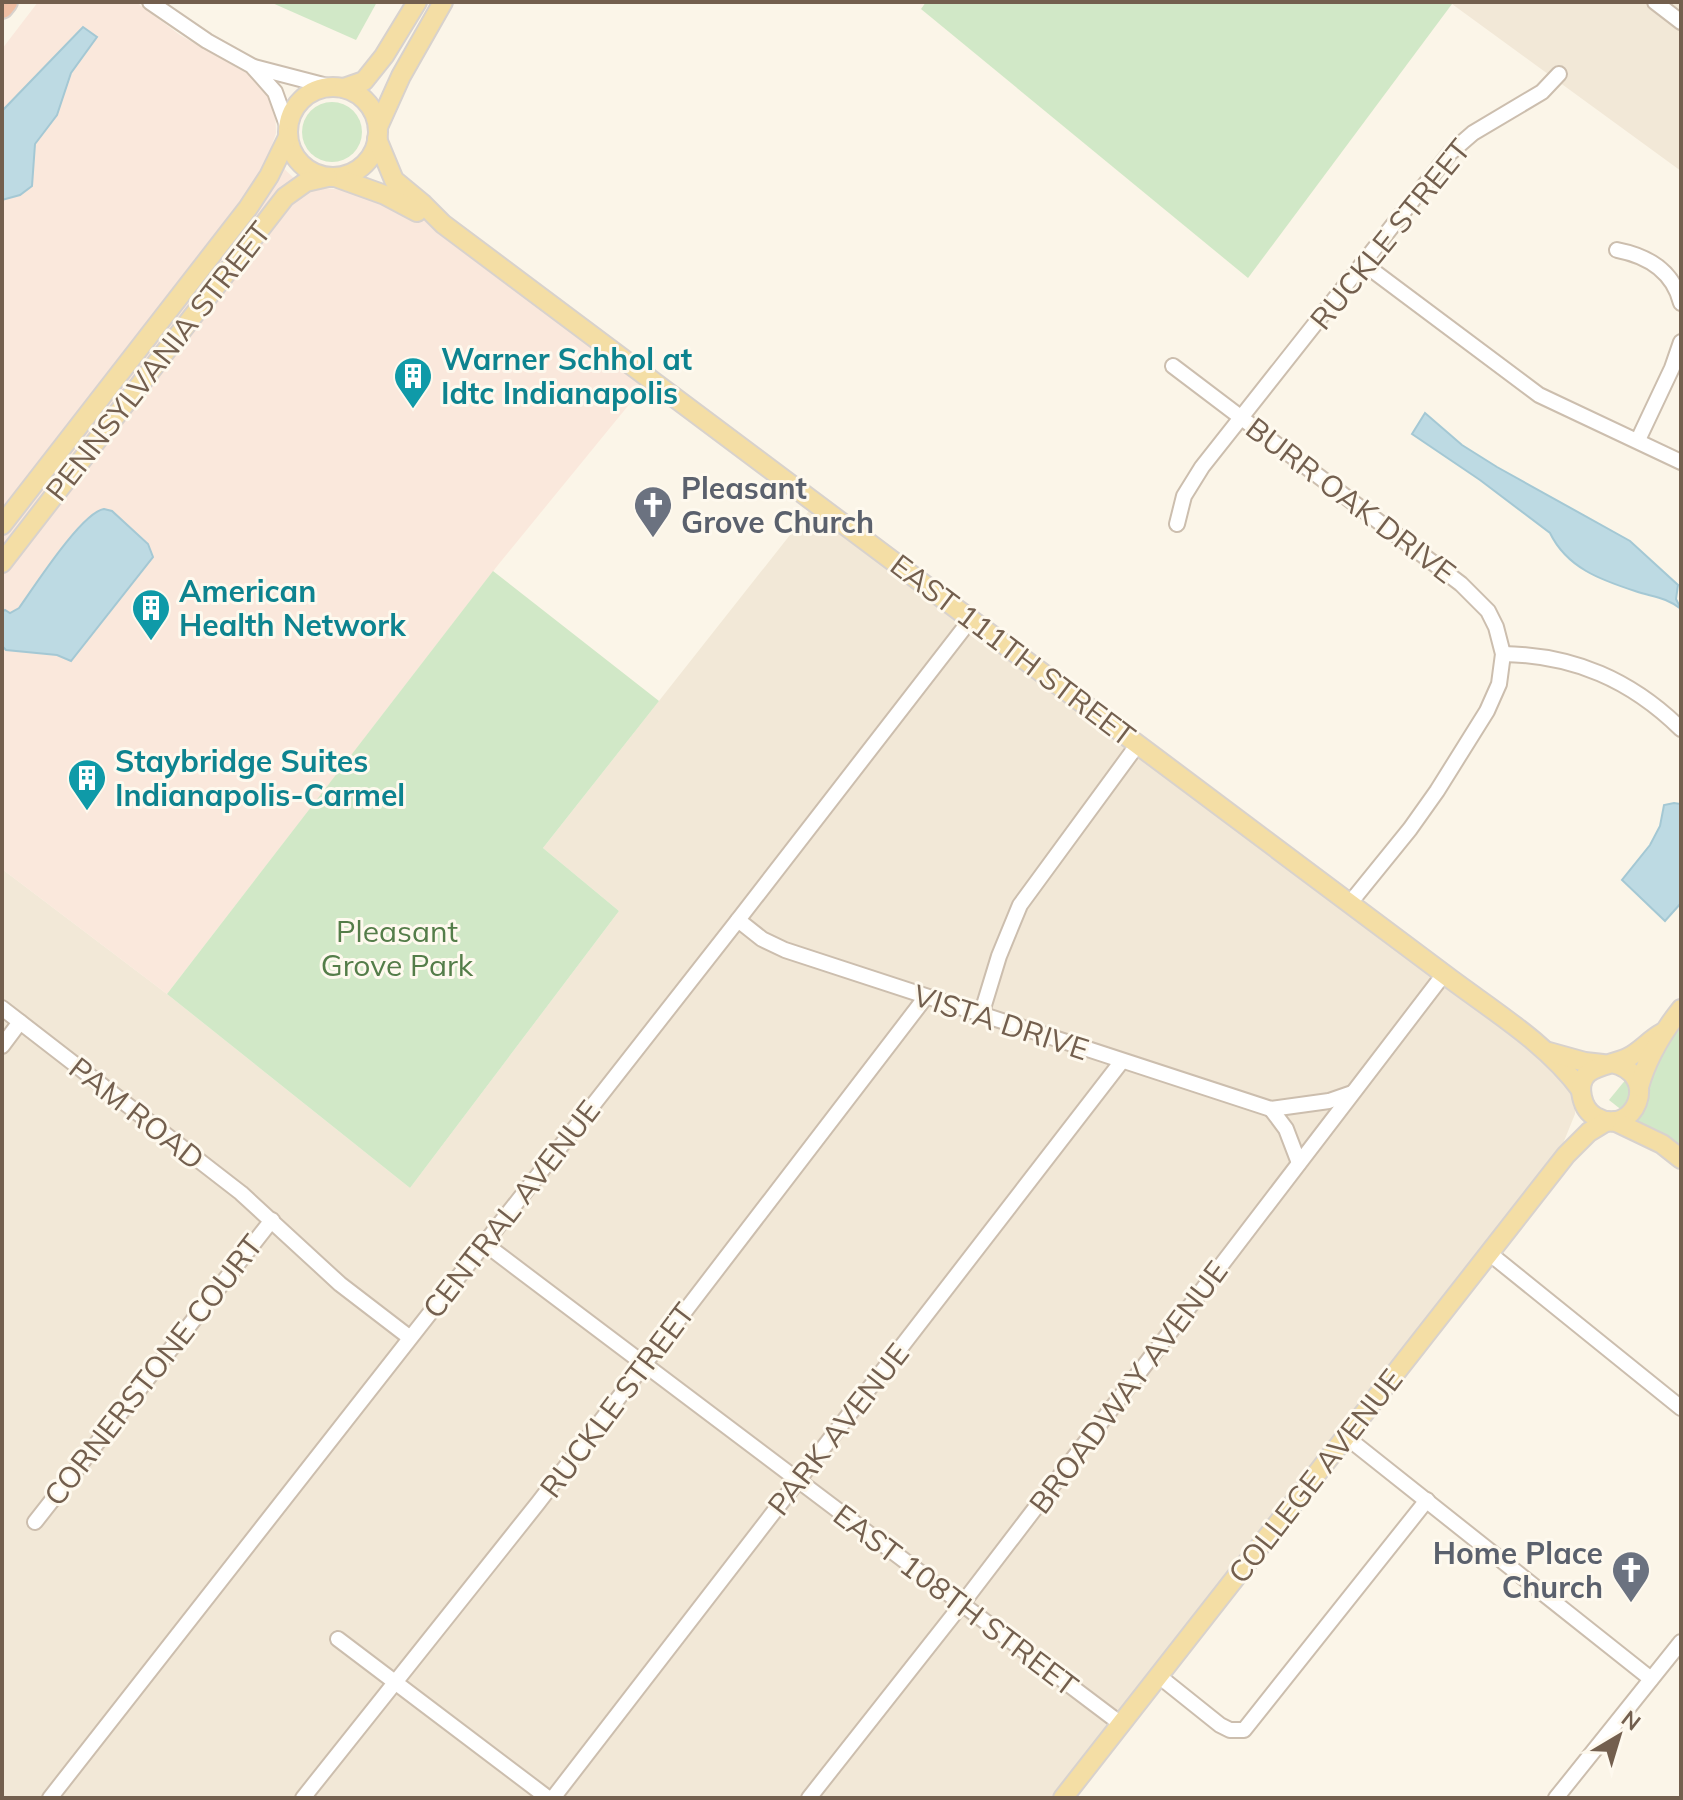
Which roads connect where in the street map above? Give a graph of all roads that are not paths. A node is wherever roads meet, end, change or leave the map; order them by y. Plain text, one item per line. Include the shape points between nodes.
1 (6, 2) edge
2 (150, 2) edge
3 (417, 2) edge
4 (443, 2) edge
5 (1655, 2) edge
6 (2, 7) edge
7 (1681, 22) edge
8 (252, 66) junction
9 (1559, 74) dead end
10 (337, 88) junction
11 (288, 132) junction
12 (378, 133) junction
13 (331, 177) junction
14 (443, 224) junction
15 (1617, 250) dead end
16 (1364, 264) junction
17 (1681, 303) edge
18 (1681, 342) edge
19 (1173, 366) dead end
20 (1242, 417) junction
21 (1638, 440) junction
22 (1681, 462) edge
23 (1177, 524) dead end
24 (2, 525) edge
25 (2, 563) edge
26 (971, 619) junction
27 (1503, 654) junction
28 (1681, 729) edge
29 (1138, 744) junction
30 (1350, 903) junction
31 (738, 920) junction
32 (1444, 974) junction
33 (925, 998) junction
34 (2, 1008) edge
35 (1681, 1009) edge
36 (981, 1015) junction
37 (20, 1022) junction
38 (1662, 1033) junction
39 (2, 1046) edge
40 (1543, 1050) junction
41 (1122, 1061) junction
42 (1608, 1064) junction
43 (1639, 1092) junction
44 (1352, 1093) junction
45 (1582, 1095) junction
46 (1271, 1109) junction
47 (1611, 1121) junction
48 (1662, 1144) junction
49 (1566, 1155) junction
50 (1681, 1159) edge
51 (1299, 1163) junction
52 (272, 1220) junction
53 (485, 1244) junction
54 (1489, 1253) junction
55 (409, 1337) junction
56 (644, 1364) junction
57 (1681, 1408) edge
58 (1345, 1436) junction
59 (798, 1481) junction
60 (1427, 1500) junction
61 (35, 1522) dead end
62 (962, 1604) junction
63 (338, 1639) dead end
64 (1681, 1642) edge
65 (1160, 1677) junction
66 (1651, 1679) junction
67 (396, 1682) junction
68 (1121, 1724) junction
69 (50, 1798) edge
70 (303, 1798) edge
71 (551, 1798) edge
72 (809, 1798) edge
73 (1063, 1798) edge
74 (1556, 1798) edge

1 - 6 highway
2 - 8 street
3 - 10 main road via 364,81
4 - 12 main road via 401,76
5 - 7 street
8 - 10 street
8 - 11 street via 275,92
9 - 16 street, RUCKLE STREET via 1542,92 1464,139
10 - 11 main road via 318,89 297,104
10 - 12 main road via 367,103
11 - 13 main road via 301,164
11 - 24 main road, PENNSYLVANIA STREET via 248,208
12 - 13 main road via 373,154 363,166
12 - 14 main road, EAST 111TH STREET via 394,180
13 - 14 main road, EAST 111TH STREET via 385,195
13 - 25 main road, PENNSYLVANIA STREET via 302,184 285,197
14 - 26 main road, EAST 111TH STREET
15 - 17 street via 1662,269
16 - 20 street, RUCKLE STREET
16 - 21 street via 1530,389
18 - 21 street
19 - 20 street, BURR OAK DRIVE
20 - 23 street, RUCKLE STREET via 1191,483
20 - 27 street, BURR OAK DRIVE via 1476,596 1496,627
21 - 22 street
26 - 29 main road, EAST 111TH STREET
26 - 31 street, CENTRAL AVENUE
27 - 28 street via 1586,667 1627,685
27 - 30 street via 1499,684 1487,711 1410,829
29 - 30 main road, EAST 111TH STREET
29 - 36 street via 1020,905
30 - 32 main road, EAST 111TH STREET
31 - 33 street, VISTA DRIVE via 775,946
31 - 53 street, CENTRAL AVENUE
32 - 40 main road, EAST 111TH STREET
32 - 44 street, BROADWAY AVENUE
33 - 36 street, VISTA DRIVE
33 - 56 street, RUCKLE STREET
34 - 37 street, PAM ROAD
35 - 38 main road
36 - 41 street, VISTA DRIVE
37 - 39 street
37 - 52 street, PAM ROAD
38 - 42 main road via 1638,1052
38 - 43 main road
40 - 42 main road, EAST 111TH STREET
40 - 45 main road, EAST 111TH STREET
41 - 46 street, VISTA DRIVE
41 - 59 street, PARK AVENUE
42 - 43 main road via 1630,1070
42 - 45 main road via 1588,1074
43 - 47 main road via 1631,1113
43 - 48 main road via 1643,1114
44 - 46 street, VISTA DRIVE
44 - 51 street, BROADWAY AVENUE
45 - 47 main road via 1592,1114
45 - 49 main road, COLLEGE AVENUE
46 - 51 street via 1286,1129
47 - 48 main road
47 - 49 main road, COLLEGE AVENUE via 1589,1132
48 - 50 main road
49 - 54 main road, COLLEGE AVENUE
51 - 62 street, BROADWAY AVENUE
52 - 55 street, PAM ROAD via 340,1284
52 - 61 street, CORNERSTONE COURT
53 - 55 street, CENTRAL AVENUE
53 - 56 street, EAST 108TH STREET
54 - 57 street
54 - 58 main road, COLLEGE AVENUE
55 - 69 street, CENTRAL AVENUE
56 - 59 street, EAST 108TH STREET
56 - 67 street, RUCKLE STREET
58 - 60 street
58 - 65 main road, COLLEGE AVENUE
59 - 62 street, EAST 108TH STREET
59 - 71 street, PARK AVENUE
60 - 65 street via 1244,1730 1214,1722
60 - 66 street
62 - 68 street, EAST 108TH STREET
62 - 72 street, BROADWAY AVENUE
63 - 67 street
64 - 66 street
65 - 68 main road, COLLEGE AVENUE
66 - 74 street
67 - 70 street, RUCKLE STREET
67 - 71 street
68 - 73 main road, COLLEGE AVENUE

